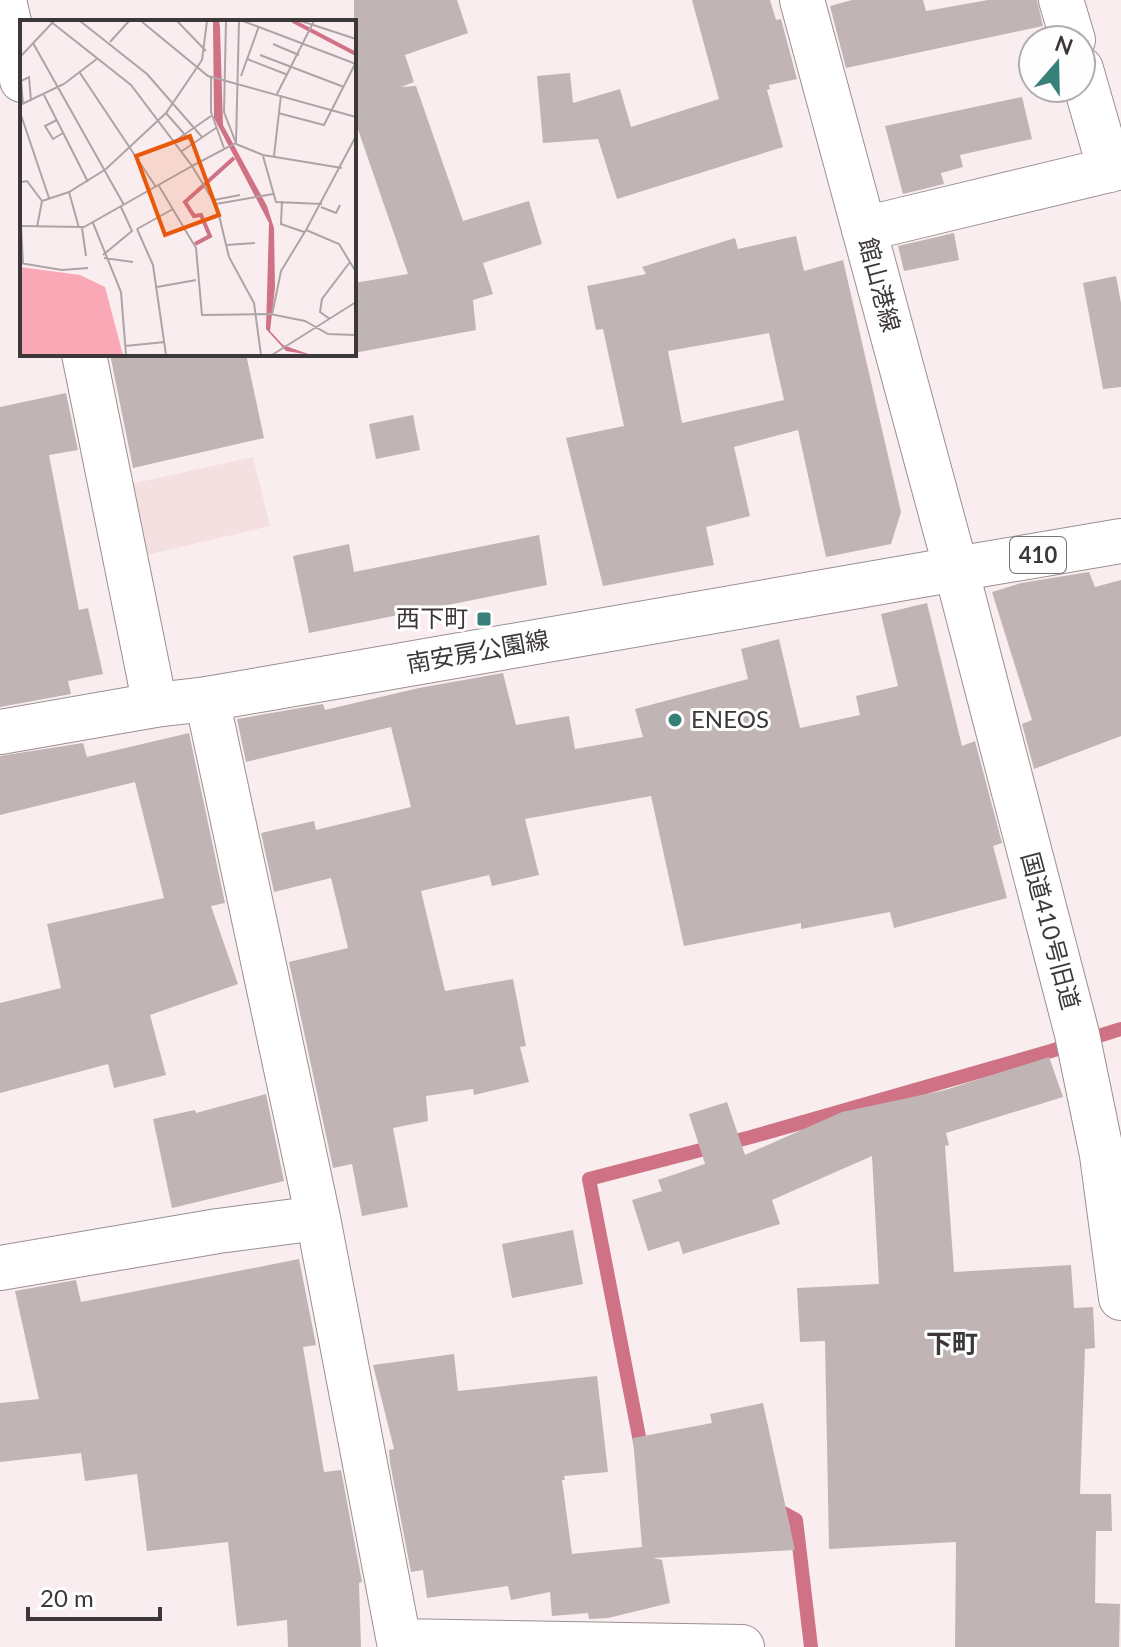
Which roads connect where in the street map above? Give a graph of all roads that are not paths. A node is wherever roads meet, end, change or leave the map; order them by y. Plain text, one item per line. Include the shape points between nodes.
1 (4, 0) edge
2 (802, 0) edge
3 (1061, 0) edge
4 (1068, 24) edge
5 (20, 71) edge
6 (1093, 104) edge
7 (1115, 168) edge
8 (864, 229) junction
9 (84, 356) edge
10 (1121, 541) edge
11 (956, 569) junction
12 (207, 699) junction
13 (155, 705) junction
14 (0, 732) edge
15 (318, 1218) junction
16 (0, 1268) edge
17 (1121, 1298) edge
18 (399, 1644) edge
19 (742, 1647) edge

1 - 5 main road
2 - 8 main road, 館山港線
3 - 4 main road
6 - 7 main road
7 - 8 main road
8 - 11 main road, 館山港線
9 - 13 main road
10 - 11 main road, 410
11 - 12 main road, 南安房公園線
11 - 17 main road, 国道410号旧道 via 1080,1044 1102,1155
12 - 13 main road, 南安房公園線
12 - 15 main road
13 - 14 main road, 南安房公園線
15 - 16 main road
15 - 18 main road
18 - 19 main road

